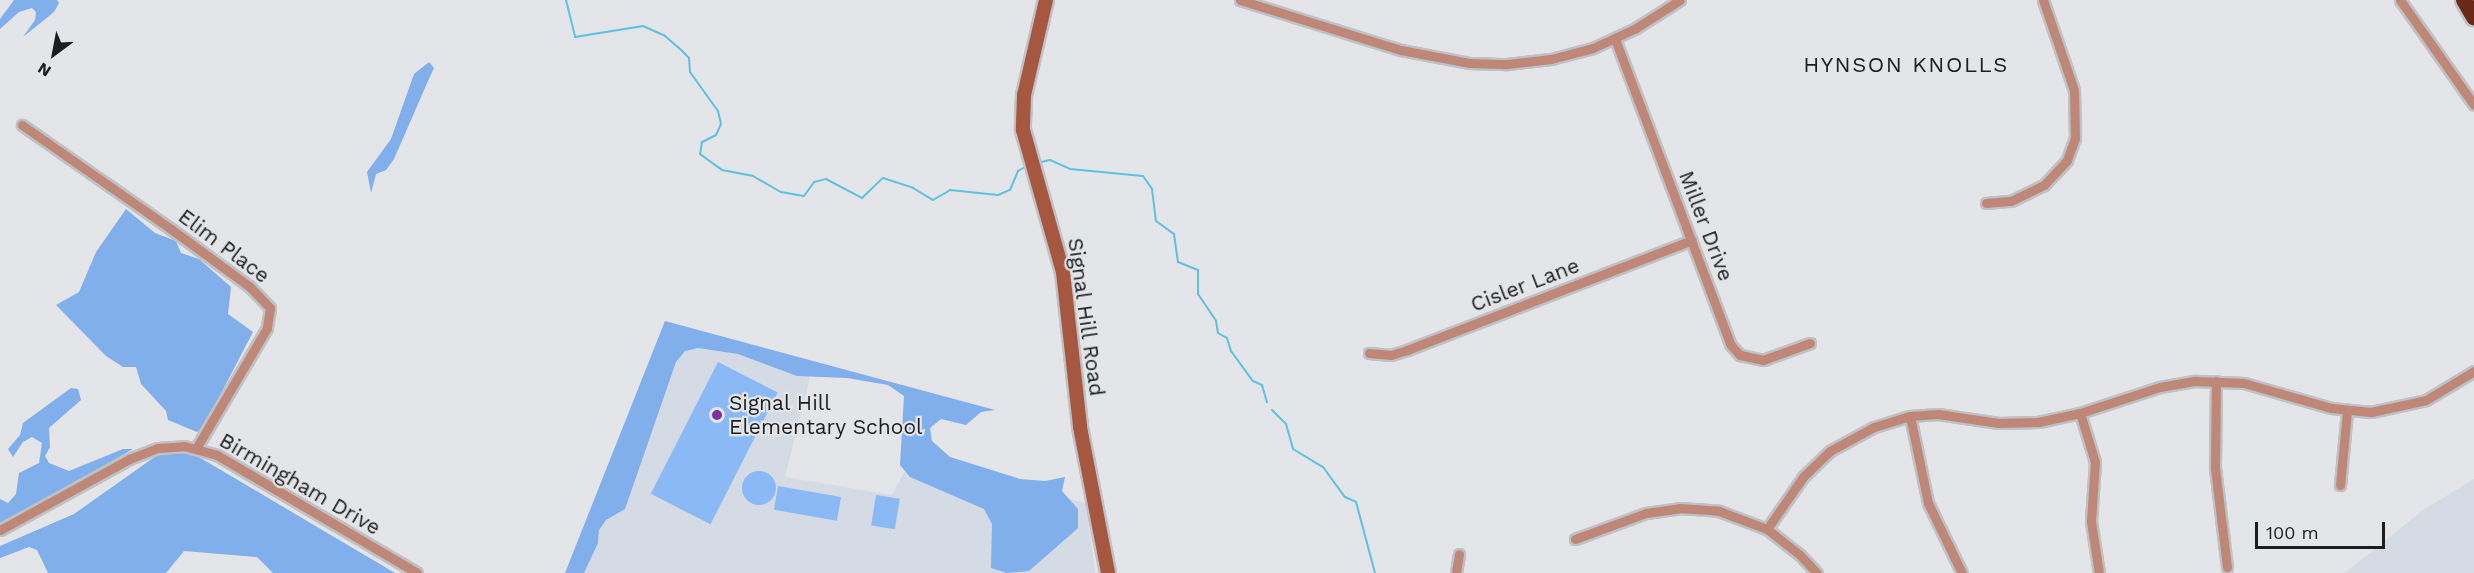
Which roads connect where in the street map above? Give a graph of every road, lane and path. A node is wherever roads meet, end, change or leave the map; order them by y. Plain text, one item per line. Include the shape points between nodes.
1 (1046, 0) edge
2 (1240, 0) edge
3 (1680, 0) edge
4 (2043, 0) edge
5 (2400, 0) edge
6 (2464, 0) edge
7 (2474, 17) edge
8 (1615, 39) junction
9 (2474, 105) edge
10 (22, 125) dead end
11 (1986, 203) dead end
12 (1692, 240) junction
13 (1810, 343) dead end
14 (1370, 353) dead end
15 (2474, 372) edge
16 (2216, 381) junction
17 (2346, 411) junction
18 (2080, 413) junction
19 (1910, 416) junction
20 (197, 447) junction
21 (2340, 485) dead end
22 (1767, 529) junction
23 (0, 530) edge
24 (1575, 539) dead end
25 (1459, 554) dead end
26 (2227, 567) dead end
27 (417, 573) edge
28 (1108, 573) edge
29 (1456, 573) edge
30 (1816, 573) edge
31 (1962, 573) edge
32 (2099, 573) edge

1 - 28 main road, Signal Hill Road via 1024,95 1023,130 1029,163 1059,250 1081,437
2 - 8 street via 1401,50 1469,63 1551,59
3 - 8 street
4 - 11 street via 2074,90 2075,138 2061,169 2044,185 2011,201
5 - 9 street
6 - 7 highway
8 - 12 street, Miller Drive
10 - 20 street, Elim Place via 206,254 249,286 270,308 267,328
12 - 13 street, Miller Drive via 1735,351 1763,360
12 - 14 street, Cisler Lane via 1407,350 1390,355
15 - 17 street via 2453,387 2415,404 2390,410
16 - 17 street via 2261,386
16 - 18 street via 2160,387
16 - 26 street via 2215,468
17 - 21 street
18 - 19 street via 2016,423 1957,415
18 - 32 street via 2095,462 2091,521
19 - 22 street via 1874,427 1830,451 1803,477
19 - 31 street via 1928,503
20 - 23 street, Birmingham Drive via 171,446 143,453
20 - 27 street, Birmingham Drive
22 - 24 street via 1730,513 1680,508 1631,517
22 - 30 street
25 - 29 street

